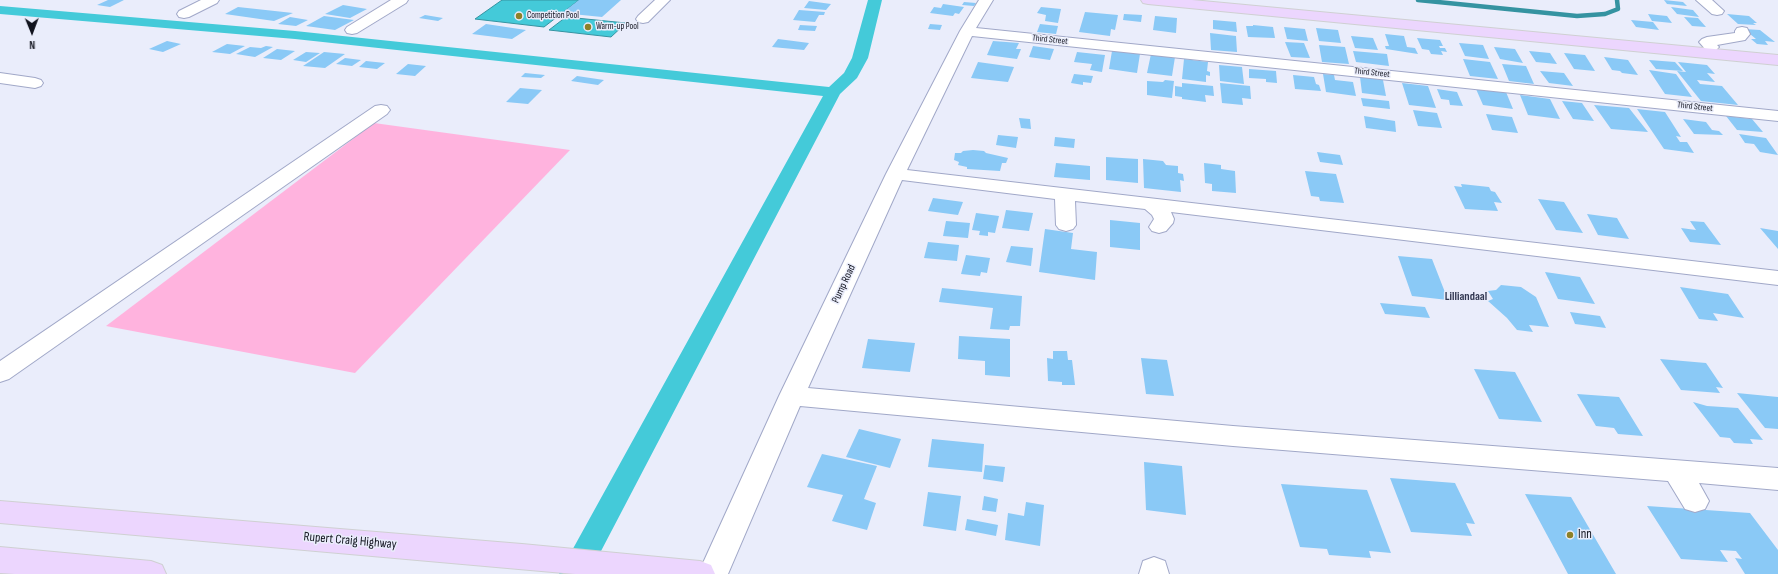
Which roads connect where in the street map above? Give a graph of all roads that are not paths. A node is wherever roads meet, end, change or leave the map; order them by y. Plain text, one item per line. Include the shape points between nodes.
1 (212, 0) edge
2 (401, 0) edge
3 (663, 0) edge
4 (986, 0) edge
5 (1148, 0) edge
6 (1208, 0) edge
7 (1702, 0) edge
8 (1717, 11) dead end
9 (184, 14) dead end
10 (643, 20) dead end
11 (352, 30) dead end
12 (967, 31) junction
13 (1742, 31) dead end
14 (1711, 47) junction
15 (1778, 53) edge
16 (1778, 60) edge
17 (0, 78) edge
18 (35, 83) dead end
19 (381, 110) dead end
20 (1776, 117) edge
21 (895, 174) junction
22 (1065, 195) junction
23 (1156, 213) junction
24 (1131, 214) dead end
25 (1066, 225) dead end
26 (1778, 278) edge
27 (0, 373) edge
28 (792, 396) junction
29 (1676, 470) junction
30 (1778, 479) edge
31 (1695, 501) dead end
32 (0, 512) edge
33 (0, 560) edge
34 (151, 574) edge
35 (700, 574) edge
36 (713, 574) edge

1 - 9 street
2 - 11 street
3 - 10 street
4 - 12 street, Pump Road
5 - 16 main road
6 - 14 main road
7 - 8 street
12 - 20 street, Third Street
12 - 21 street, Pump Road
13 - 14 street via 1740,37 1707,42
14 - 15 main road
17 - 18 street
19 - 27 street
21 - 22 street
21 - 28 street, Pump Road
22 - 23 street
22 - 25 street
23 - 24 street via 1132,205
23 - 26 street
28 - 29 street via 1232,436
28 - 36 street, Pump Road
29 - 30 street
29 - 31 street
32 - 35 main road, Rupert Craig Highway via 522,556
33 - 34 main road

